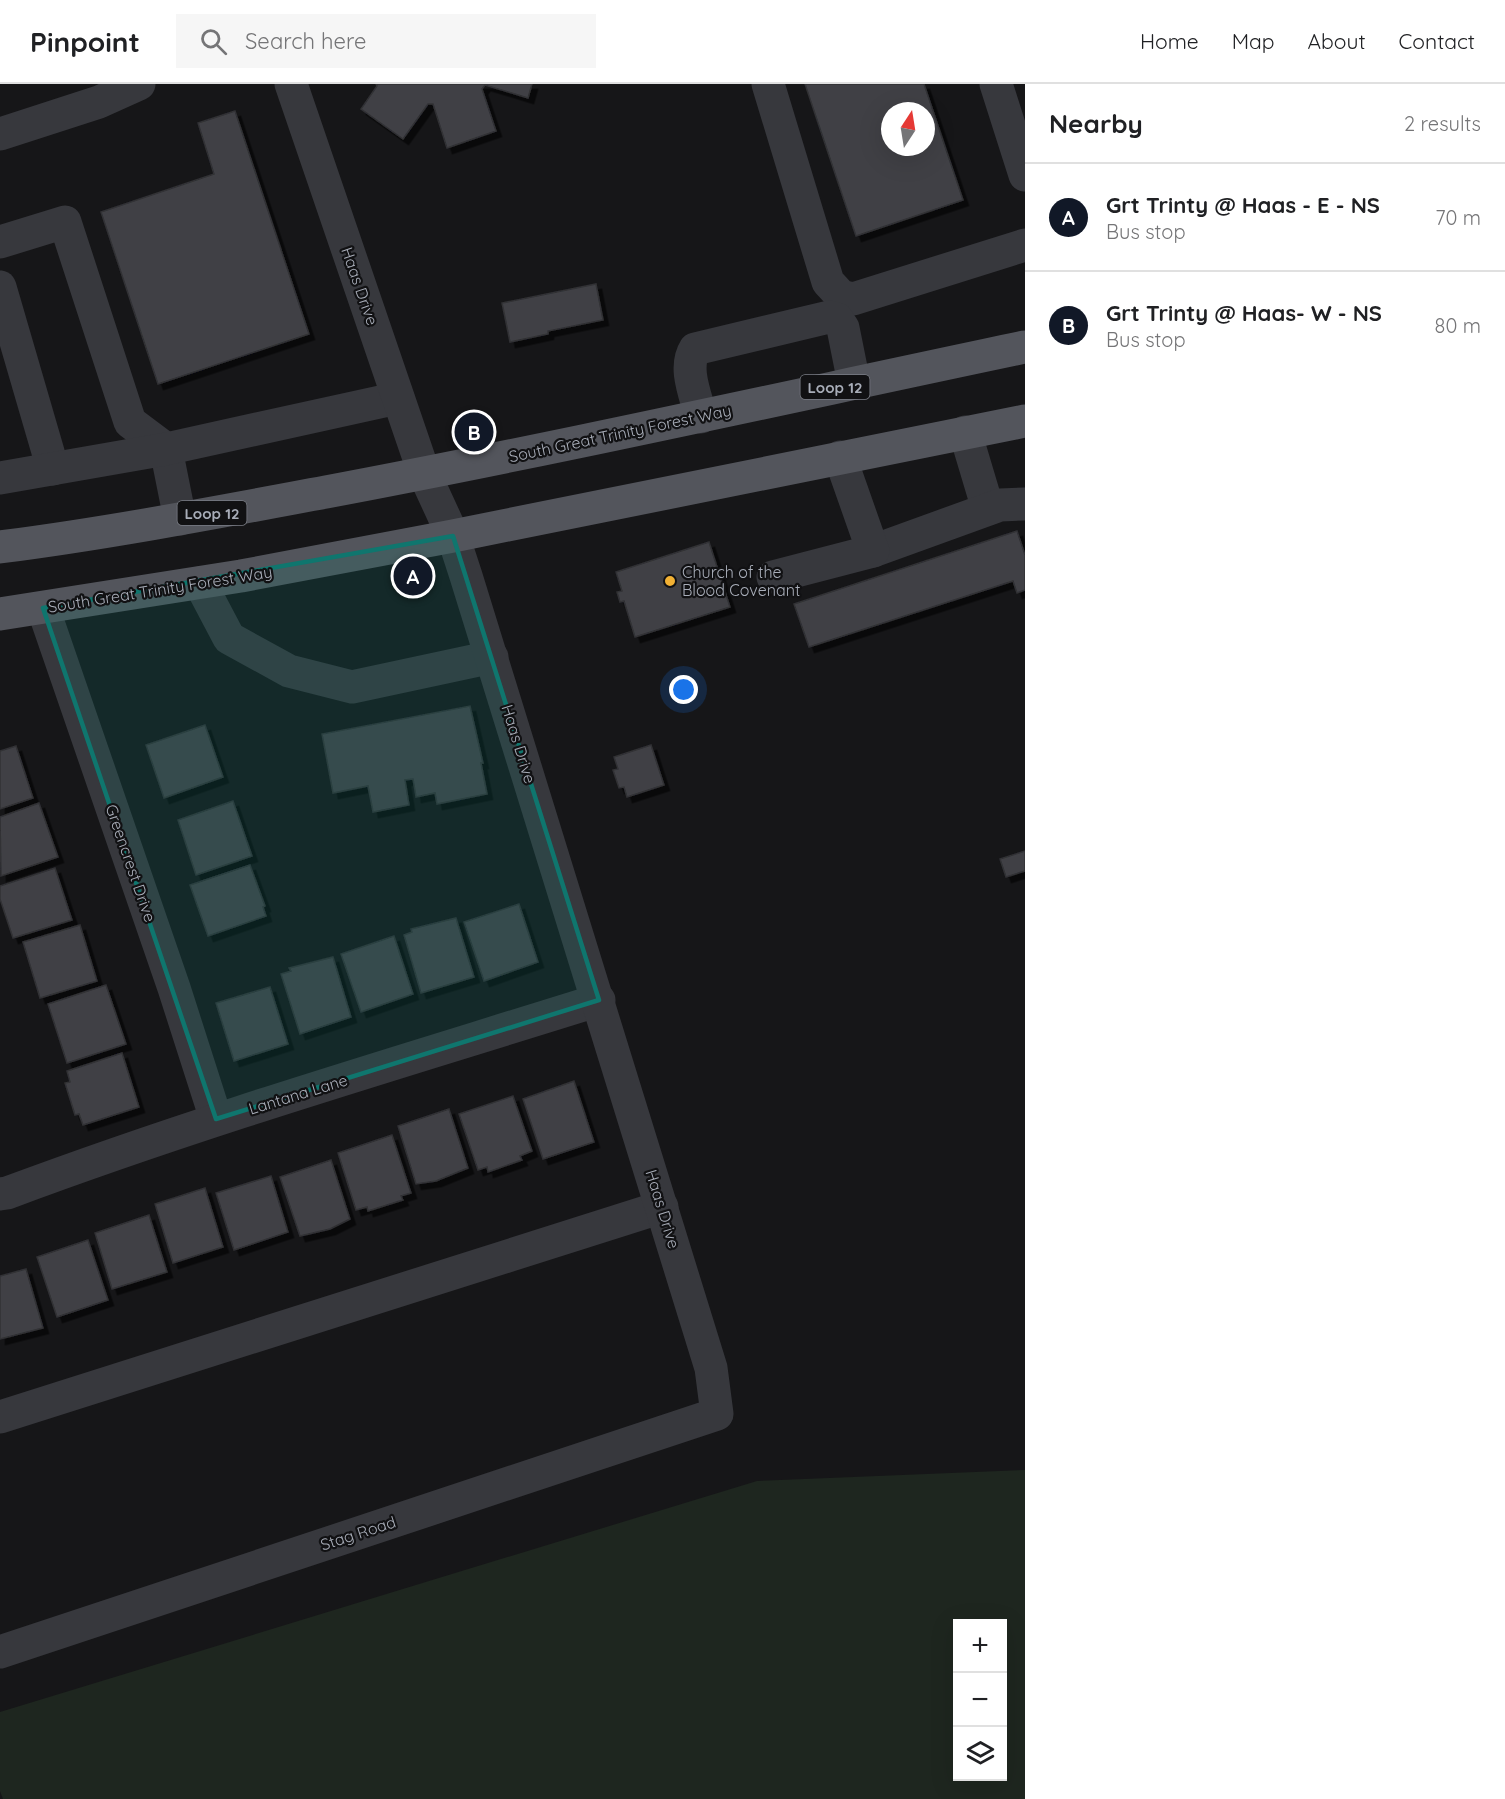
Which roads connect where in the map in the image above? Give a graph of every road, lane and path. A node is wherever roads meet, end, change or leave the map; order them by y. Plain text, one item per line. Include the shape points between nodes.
1 (139, 84) edge
2 (291, 84) edge
3 (768, 84) edge
4 (996, 84) edge
5 (0, 134) edge
6 (1025, 175) edge
7 (0, 243) edge
8 (1025, 245) edge
9 (0, 287) edge
10 (840, 308) junction
11 (1025, 347) edge
12 (854, 383) junction
13 (398, 398) junction
14 (701, 417) junction
15 (1025, 421) edge
16 (965, 432) junction
17 (166, 449) junction
18 (840, 457) junction
19 (52, 469) junction
20 (424, 473) junction
21 (0, 478) edge
22 (1025, 504) edge
23 (988, 509) junction
24 (180, 519) junction
25 (453, 536) junction
26 (0, 547) edge
27 (873, 552) junction
28 (773, 577) dead end
29 (200, 583) junction
30 (43, 608) junction
31 (0, 614) edge
32 (492, 657) junction
33 (598, 1000) junction
34 (216, 1119) junction
35 (0, 1194) edge
36 (662, 1207) junction
37 (717, 1414) joint
38 (0, 1417) edge
39 (0, 1652) edge

1 - 5 street via 99,102
2 - 13 street, Haas Drive
3 - 10 street via 828,282 841,296
4 - 6 street
7 - 17 street via 65,222 130,422
8 - 10 street via 853,299
9 - 19 street
10 - 12 street via 837,319 843,327
10 - 14 street via 829,316 695,349 690,356 691,376
11 - 12 main road, South Great Trinity Forest Way / Loop 12
12 - 14 main road, South Great Trinity Forest Way / Loop 12
13 - 17 street
13 - 20 street, Haas Drive
14 - 20 main road, South Great Trinity Forest Way / Loop 12
15 - 16 main road, South Great Trinity Forest Way
16 - 18 main road, South Great Trinity Forest Way
16 - 23 street
17 - 19 street
17 - 24 street
18 - 25 main road, South Great Trinity Forest Way
18 - 27 street
19 - 21 street
20 - 24 main road, South Great Trinity Forest Way / Loop 12
20 - 25 street, Haas Drive
22 - 23 street
23 - 27 street
24 - 26 main road, South Great Trinity Forest Way / Loop 12
25 - 29 main road, South Great Trinity Forest Way
25 - 32 street, Haas Drive
27 - 28 street
29 - 30 main road, South Great Trinity Forest Way
29 - 32 street via 229,638 289,671 352,687
30 - 31 main road, South Great Trinity Forest Way
30 - 34 street, Greencrest Drive
32 - 33 street, Haas Drive
33 - 34 street, Lantana Lane
33 - 36 street, Haas Drive
34 - 35 street, Lantana Lane
36 - 37 street, Haas Drive via 711,1368
36 - 38 street
37 - 39 street, Stag Road

